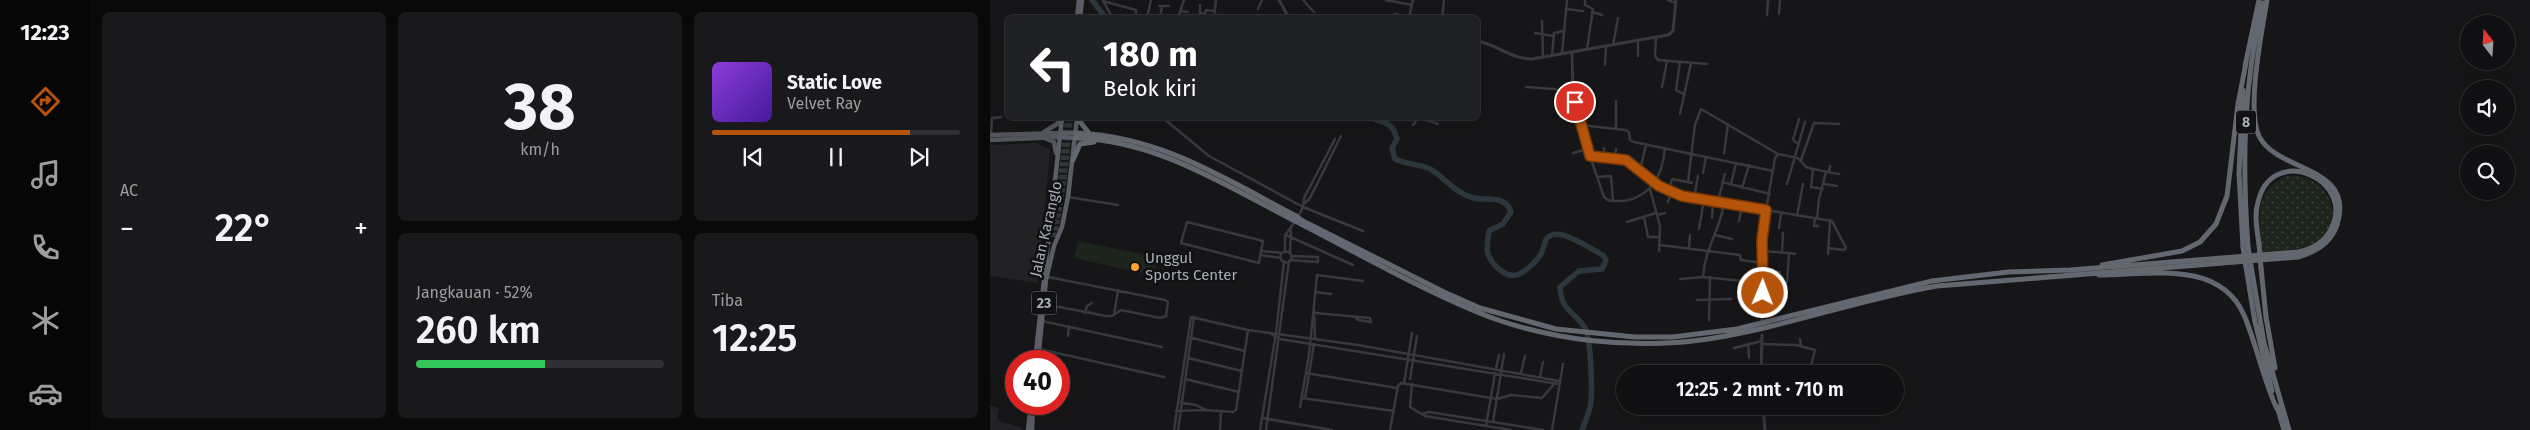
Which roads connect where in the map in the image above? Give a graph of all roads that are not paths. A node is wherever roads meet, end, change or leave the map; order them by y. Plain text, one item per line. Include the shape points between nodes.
1 (1102, 0) edge
2 (1151, 0) edge
3 (1184, 0) edge
4 (1216, 0) edge
5 (1262, 0) edge
6 (1280, 0) edge
7 (1303, 0) edge
8 (1386, 0) edge
9 (1413, 0) edge
10 (1444, 0) edge
11 (1567, 0) edge
12 (1585, 0) edge
13 (1668, 0) edge
14 (1768, 0) edge
15 (1780, 0) edge
16 (2259, 0) edge
17 (2266, 0) edge
18 (1080, 1) edge
19 (1676, 2) edge
20 (1113, 5) junction
21 (1200, 5) dead end
22 (1412, 5) junction
23 (1169, 6) dead end
24 (1258, 9) dead end
25 (1566, 10) junction
26 (1180, 11) junction
27 (1214, 11) junction
28 (1583, 11) dead end
29 (1110, 12) junction
30 (1188, 12) dead end
31 (1314, 12) dead end
32 (1592, 12) junction
33 (1200, 13) joint
34 (1396, 14) dead end
35 (1779, 14) dead end
36 (1078, 15) edge
37 (1112, 15) edge
38 (1136, 15) edge
39 (1147, 15) edge
40 (1160, 15) edge
41 (1179, 15) edge
42 (1214, 15) edge
43 (1287, 15) edge
44 (1400, 15) edge
45 (1410, 15) edge
46 (1442, 15) edge
47 (1602, 15) dead end
48 (1767, 15) dead end
49 (1618, 18) dead end
50 (1542, 21) dead end
51 (1563, 31) junction
52 (1535, 33) dead end
53 (1541, 35) junction
54 (1553, 36) junction
55 (1656, 37) junction
56 (1638, 40) junction
57 (1480, 41) edge
58 (1613, 45) junction
59 (1606, 46) junction
60 (1587, 50) junction
61 (1572, 52) junction
62 (1562, 54) junction
63 (1552, 56) junction
64 (1638, 56) dead end
65 (1543, 57) junction
66 (1666, 61) junction
67 (1680, 62) junction
68 (1691, 63) junction
69 (2246, 63) junction
70 (1707, 64) dead end
71 (1606, 65) dead end
72 (1662, 87) dead end
73 (1526, 88) dead end
74 (1573, 94) junction
75 (1685, 94) junction
76 (1591, 96) dead end
77 (1616, 102) dead end
78 (1588, 108) dead end
79 (1577, 110) junction
80 (1680, 114) dead end
81 (1001, 117) dead end
82 (1560, 117) dead end
83 (1799, 119) dead end
84 (1060, 120) edge
85 (1062, 120) edge
86 (1077, 120) edge
87 (1078, 120) edge
88 (1165, 120) edge
89 (1417, 120) edge
90 (1425, 120) edge
91 (1806, 122) dead end
92 (1438, 124) dead end
93 (1728, 124) junction
94 (1839, 124) dead end
95 (1413, 125) dead end
96 (1580, 125) junction
97 (1616, 129) junction
98 (1089, 134) junction
99 (1040, 135) junction
100 (1060, 135) junction
101 (1075, 136) junction
102 (1341, 136) dead end
103 (990, 137) edge
104 (1335, 139) dead end
105 (1799, 144) junction
106 (1646, 145) junction
107 (1604, 148) dead end
108 (1665, 148) junction
109 (1587, 149) junction
110 (1616, 149) dead end
111 (1572, 153) dead end
112 (1691, 154) junction
113 (1724, 154) dead end
114 (1778, 154) junction
115 (1590, 156) junction
116 (1604, 157) junction
117 (1706, 157) junction
118 (1796, 157) junction
119 (1615, 158) junction
120 (1622, 159) junction
121 (1073, 160) junction
122 (1802, 160) junction
123 (1736, 162) junction
124 (1183, 164) junction
125 (1622, 165) dead end
126 (1749, 165) junction
127 (1830, 166) dead end
128 (1320, 168) junction
129 (1813, 169) junction
130 (1324, 170) junction
131 (1640, 171) junction
132 (1773, 171) junction
133 (1828, 172) junction
134 (1703, 173) dead end
135 (1724, 174) dead end
136 (1839, 174) dead end
137 (1698, 176) dead end
138 (1597, 177) junction
139 (1055, 180) junction
140 (1688, 182) junction
141 (1722, 182) junction
142 (1654, 183) junction
143 (1692, 183) dead end
144 (1730, 184) junction
145 (1788, 184) dead end
146 (1803, 184) dead end
147 (1825, 184) junction
148 (1837, 186) dead end
149 (1742, 188) junction
150 (1650, 189) junction
151 (1823, 190) junction
152 (1670, 192) junction
153 (1770, 194) junction
154 (1068, 197) junction
155 (1694, 198) junction
156 (1704, 199) junction
157 (1712, 200) junction
158 (1612, 201) junction
159 (1718, 201) junction
160 (1668, 202) dead end
161 (1724, 202) junction
162 (1305, 203) junction
163 (1742, 205) junction
164 (1118, 206) dead end
165 (1303, 207) junction
166 (1766, 210) junction
167 (1665, 213) dead end
168 (1657, 214) junction
169 (1781, 214) junction
170 (1797, 216) junction
171 (1644, 217) junction
172 (1294, 218) junction
173 (1712, 218) dead end
174 (1816, 218) junction
175 (1739, 220) dead end
176 (1830, 220) junction
177 (1627, 222) dead end
178 (1818, 226) dead end
179 (1779, 228) dead end
180 (1699, 229) dead end
181 (1291, 230) junction
182 (1363, 231) dead end
183 (1783, 233) dead end
184 (1286, 235) junction
185 (1690, 235) dead end
186 (1715, 235) junction
187 (1291, 236) junction
188 (1053, 237) tunnel mouth
189 (1660, 237) junction
190 (1732, 239) dead end
191 (1660, 245) junction
192 (1052, 246) junction
193 (2246, 246) junction
194 (1828, 248) junction
195 (1689, 249) junction
196 (1322, 250) junction
197 (1659, 251) dead end
198 (1763, 251) junction
199 (1283, 252) junction
200 (1706, 252) junction
201 (1782, 252) junction
202 (1261, 253) junction
203 (1789, 253) junction
204 (1291, 254) junction
205 (1794, 254) dead end
206 (1828, 254) dead end
207 (1318, 257) junction
208 (1281, 258) junction
209 (1284, 261) junction
210 (1290, 261) junction
211 (1763, 263) junction
212 (1353, 265) dead end
213 (1763, 270) junction
214 (1780, 272) dead end
215 (2069, 272) junction
216 (1047, 277) junction
217 (1703, 277) junction
218 (1710, 277) junction
219 (1680, 279) dead end
220 (1364, 281) dead end
221 (1748, 282) junction
222 (1787, 282) dead end
223 (1763, 283) junction
224 (1786, 286) dead end
225 (1118, 290) junction
226 (1315, 292) junction
227 (1332, 294) dead end
228 (1731, 299) dead end
229 (1697, 300) dead end
230 (1708, 300) junction
231 (1092, 303) dead end
232 (1762, 303) junction
233 (1042, 304) junction
234 (1744, 307) dead end
235 (1115, 308) junction
236 (1121, 310) junction
237 (1085, 313) junction
238 (1314, 313) junction
239 (1114, 315) junction
240 (1355, 317) junction
241 (1709, 320) dead end
242 (1762, 320) dead end
243 (1042, 321) junction
244 (1069, 326) junction
245 (1248, 330) junction
246 (1276, 333) junction
247 (1412, 333) dead end
248 (1271, 334) junction
249 (1280, 334) junction
250 (1762, 335) dead end
251 (1068, 336) dead end
252 (1417, 336) dead end
253 (1188, 337) junction
254 (1275, 338) junction
255 (1313, 338) junction
256 (1280, 339) junction
257 (1610, 339) junction
258 (1800, 339) dead end
259 (1762, 343) junction
260 (1312, 344) junction
261 (1748, 344) junction
262 (1801, 346) junction
263 (1162, 347) dead end
264 (1734, 348) dead end
265 (1039, 349) joint
266 (1037, 350) edge
267 (1044, 350) edge
268 (1245, 350) junction
269 (1390, 351) junction
270 (1408, 354) junction
271 (1504, 354) dead end
272 (1414, 355) junction
273 (1499, 355) dead end
274 (1070, 356) edge
275 (1389, 356) junction
276 (1525, 356) dead end
277 (1184, 357) junction
278 (1188, 358) junction
279 (1749, 358) dead end
280 (1408, 359) junction
281 (1414, 361) junction
282 (1543, 362) dead end
283 (1563, 364) dead end
284 (1761, 365) edge
285 (1811, 365) edge
286 (1496, 368) junction
287 (1502, 369) junction
288 (1242, 371) junction
289 (1308, 373) junction
290 (1495, 373) junction
291 (1521, 373) junction
292 (1501, 375) junction
293 (1164, 377) dead end
294 (1540, 377) junction
295 (1183, 379) junction
296 (1410, 379) dead end
297 (1404, 383) junction
298 (1557, 383) junction
299 (1412, 384) junction
300 (1397, 388) junction
301 (1239, 392) junction
302 (1303, 398) junction
303 (1491, 398) junction
304 (1497, 399) junction
305 (1180, 402) junction
306 (1300, 407) dead end
307 (2280, 408) junction
308 (1206, 410) junction
309 (1178, 411) junction
310 (1221, 411) junction
311 (1394, 412) junction
312 (1422, 414) junction
313 (1030, 415) edge
314 (1032, 415) edge
315 (1764, 415) edge
316 (1262, 418) junction
317 (1268, 420) junction
318 (1487, 421) junction
319 (1493, 422) junction
320 (1486, 426) junction
321 (1028, 430) edge
322 (1032, 430) edge
323 (1176, 430) edge
324 (1220, 430) edge
325 (1260, 430) edge
326 (1266, 430) edge
327 (1332, 430) edge
328 (1390, 430) edge
329 (1511, 430) edge
330 (1543, 430) edge
331 (1552, 430) edge
332 (1765, 430) edge
333 (2284, 430) edge
334 (2289, 430) edge

1 - 20 street
1 - 29 street
2 - 39 street
3 - 26 street
4 - 27 street
5 - 24 street
6 - 43 street
7 - 31 street
8 - 22 street
9 - 22 street
10 - 46 street
11 - 25 street
12 - 32 street via 1585,5 1592,8
13 - 19 street
14 - 48 street
15 - 35 street
16 - 69 highway, 8
17 - 193 highway, 8 via 2254,50 2246,115
17 - 215 highway via 2255,89 2256,130 2263,144 2274,153 2315,172 2332,187 2340,213 2331,237 2314,252 2291,258
18 - 36 highway
19 - 55 street via 1672,32
20 - 29 street
20 - 38 street via 1136,10
21 - 33 street
22 - 45 street
23 - 40 street via 1160,6
25 - 28 street
25 - 51 street
26 - 30 street
26 - 41 street
27 - 33 street
27 - 42 street
29 - 37 street
32 - 47 street
32 - 60 street
34 - 44 street
49 - 58 street
50 - 53 street
51 - 54 street via 1556,31
51 - 62 street
52 - 53 street
53 - 54 street
53 - 65 street
54 - 63 street
55 - 56 street
55 - 66 street via 1656,58
56 - 58 street
56 - 64 street
57 - 65 street via 1493,44 1519,58
58 - 59 street
59 - 60 street
59 - 71 street
60 - 61 street
61 - 62 street
61 - 74 street
62 - 63 street
63 - 65 street
66 - 67 street
66 - 72 street
67 - 68 street
67 - 75 street via 1676,90
68 - 70 street
68 - 75 street
69 - 193 highway, 8 via 2238,173
69 - 215 highway via 2227,196 2212,231 2196,245 2177,253
73 - 74 street via 1554,89
74 - 76 street
74 - 79 street
75 - 80 street
77 - 97 street
78 - 79 street
79 - 82 street
79 - 96 street
81 - 103 street via 992,118
83 - 105 street via 1793,140
84 - 99 main road
85 - 100 highway, Jalan Karanglo
86 - 101 highway, Jalan Karanglo
87 - 98 highway
88 - 165 street via 1209,156
89 - 95 street
90 - 92 street
91 - 105 street
93 - 112 street via 1701,108
93 - 113 street
93 - 114 street
94 - 122 street via 1814,123
96 - 97 street
96 - 109 street
97 - 106 street via 1628,131 1632,142
98 - 101 highway
98 - 172 highway via 1134,140 1173,153
99 - 100 main road
99 - 103 main road
99 - 139 main road via 1052,139 1056,146
100 - 101 highway
100 - 139 highway, Jalan Karanglo
101 - 121 highway, Jalan Karanglo
101 - 124 highway via 1127,144
102 - 130 street
104 - 128 street
105 - 118 street
106 - 108 street
106 - 131 street
107 - 116 street
108 - 112 street
108 - 142 street via 1663,164
109 - 111 street
109 - 115 street
110 - 119 street
112 - 117 street
112 - 140 street
114 - 118 street
114 - 132 street
115 - 116 street
115 - 138 street
116 - 119 street
117 - 123 street
117 - 134 street
118 - 122 street
118 - 145 street
119 - 120 street
120 - 125 street
120 - 131 street
121 - 124 highway via 1080,144 1096,142 1125,146
121 - 154 highway, Jalan Karanglo
122 - 129 street via 1805,166
123 - 126 street
123 - 144 street
124 - 172 highway
126 - 132 street
126 - 149 street
127 - 133 street
128 - 130 street
128 - 162 street via 1304,198
129 - 133 street
129 - 151 street via 1810,187
130 - 162 street
131 - 142 street
132 - 153 street
133 - 136 street
133 - 147 street
135 - 141 street
137 - 155 street
138 - 158 street via 1604,197
138 - 158 street via 1611,176
139 - 192 highway, Jalan Karanglo
140 - 143 street
140 - 152 street via 1672,179
141 - 144 street
141 - 159 street
142 - 150 street
142 - 152 street
144 - 149 street via 1738,184
146 - 170 street
147 - 148 street
147 - 151 street
149 - 153 street
150 - 158 street via 1632,198
150 - 168 street
151 - 174 street
152 - 155 street
152 - 160 street
153 - 166 street
154 - 164 street
154 - 192 highway, Jalan Karanglo / 23 via 1062,227
155 - 156 street
156 - 157 street
156 - 180 street
157 - 159 street
157 - 173 street
159 - 161 street
161 - 163 street
161 - 186 street
162 - 165 street
163 - 166 street
163 - 175 street
165 - 181 street
165 - 182 street
166 - 169 street
166 - 198 street
167 - 168 street
168 - 171 street
168 - 189 street
169 - 170 street
169 - 179 street
170 - 174 street
171 - 177 street
171 - 189 street via 1648,236
172 - 257 highway, bridge via 1478,312 1518,326
174 - 176 street
174 - 178 street via 1814,226
176 - 194 street
176 - 194 street via 1846,248
181 - 184 street
181 - 187 street
183 - 201 street
184 - 187 street
184 - 199 street
185 - 195 street
186 - 190 street
186 - 200 street
187 - 196 street
187 - 204 street
188 - 192 highway, 23
189 - 191 street
191 - 195 street
191 - 197 street
192 - 216 highway, Jalan Karanglo / 23
192 - 233 highway, Jalan Karanglo / 23
193 - 307 highway, 8, bridge
194 - 206 street
195 - 200 street
196 - 207 street
196 - 212 street
198 - 201 street
198 - 211 street
199 - 202 street
199 - 204 street
199 - 208 street
200 - 211 street via 1740,255 1742,260
200 - 217 street
201 - 203 street
202 - 202 street via 1259,263 1181,243 1187,222 1263,241
202 - 208 street
203 - 205 street
203 - 222 street
204 - 207 street
204 - 210 street
207 - 210 street via 1318,262
208 - 209 street
209 - 210 street
209 - 246 street
210 - 249 street
211 - 213 street
213 - 214 street
213 - 223 street
215 - 257 highway via 2008,272 1932,281 1716,332
215 - 257 highway via 1919,289 1707,339 1676,342
215 - 307 highway via 2187,274 2206,278 2221,286 2244,315 2265,381
215 - 307 highway, bridge via 2290,254 2306,250 2324,239 2335,220 2334,200 2314,176 2284,172 2270,180 2258,200 2256,214 2259,244 2261,268
216 - 225 street
216 - 233 highway, Jalan Karanglo / 23
217 - 218 street
217 - 219 street
218 - 221 street
218 - 230 street
220 - 226 street via 1318,275
221 - 223 street
221 - 234 street
223 - 232 street
224 - 232 street via 1784,305 1774,307 1774,303
225 - 235 street
225 - 236 street via 1168,302 1164,318
226 - 227 street
226 - 238 street
228 - 230 street
229 - 230 street
230 - 241 street
231 - 237 street
232 - 242 street
233 - 237 street
233 - 243 highway, Jalan Karanglo / 23
233 - 266 highway, Jalan Karanglo / 23
235 - 236 street
235 - 239 street
236 - 239 street
237 - 239 street
238 - 240 street
238 - 255 street
240 - 240 street via 1370,318 1371,321 1358,320
243 - 244 street
243 - 265 highway, Jalan Karanglo / 23
244 - 251 street
244 - 263 street
245 - 248 street
245 - 253 street via 1194,317
245 - 268 street
246 - 248 street
246 - 249 street
246 - 254 street
247 - 270 street
248 - 254 street
249 - 255 street
249 - 256 street
250 - 259 street
252 - 272 street
253 - 268 street
253 - 277 street
253 - 278 street
254 - 256 street
254 - 316 street
255 - 260 street
255 - 269 street
256 - 260 street
256 - 317 street
258 - 262 street
259 - 261 street
259 - 262 street
259 - 284 street
260 - 275 street
260 - 289 street
261 - 264 street
261 - 279 street
262 - 285 street via 1815,349
265 - 267 street
268 - 288 street
269 - 270 street
269 - 275 street
270 - 272 street
270 - 280 street
271 - 287 street
272 - 281 street
272 - 286 street
273 - 286 street
274 - 293 street
275 - 280 street
276 - 291 street
277 - 278 street
277 - 295 street
278 - 288 street
278 - 295 street
280 - 281 street
280 - 297 street
281 - 290 street
281 - 296 street
282 - 294 street
283 - 298 street
286 - 287 street
286 - 290 street
287 - 291 street
287 - 292 street
288 - 301 street
289 - 300 street
289 - 302 street
290 - 292 street
290 - 303 street
291 - 294 street
292 - 298 street
292 - 304 street
294 - 298 street
295 - 301 street
295 - 305 street
297 - 299 street
297 - 300 street
298 - 304 street via 1542,398 1511,395
298 - 331 street
299 - 303 street
299 - 312 street via 1410,407
300 - 311 street
301 - 310 street via 1236,410
302 - 306 street
302 - 311 street
303 - 304 street
303 - 318 street
304 - 319 street
305 - 308 street
305 - 309 street
307 - 333 highway, 8
307 - 334 highway, 8
308 - 309 street
308 - 310 street
309 - 323 street
310 - 324 street
311 - 328 street
312 - 318 street via 1429,412
312 - 320 street
313 - 321 highway
314 - 322 highway
315 - 332 street
316 - 317 street
316 - 325 street
317 - 326 street
317 - 327 street
318 - 319 street
318 - 320 street
319 - 330 street
320 - 329 street

